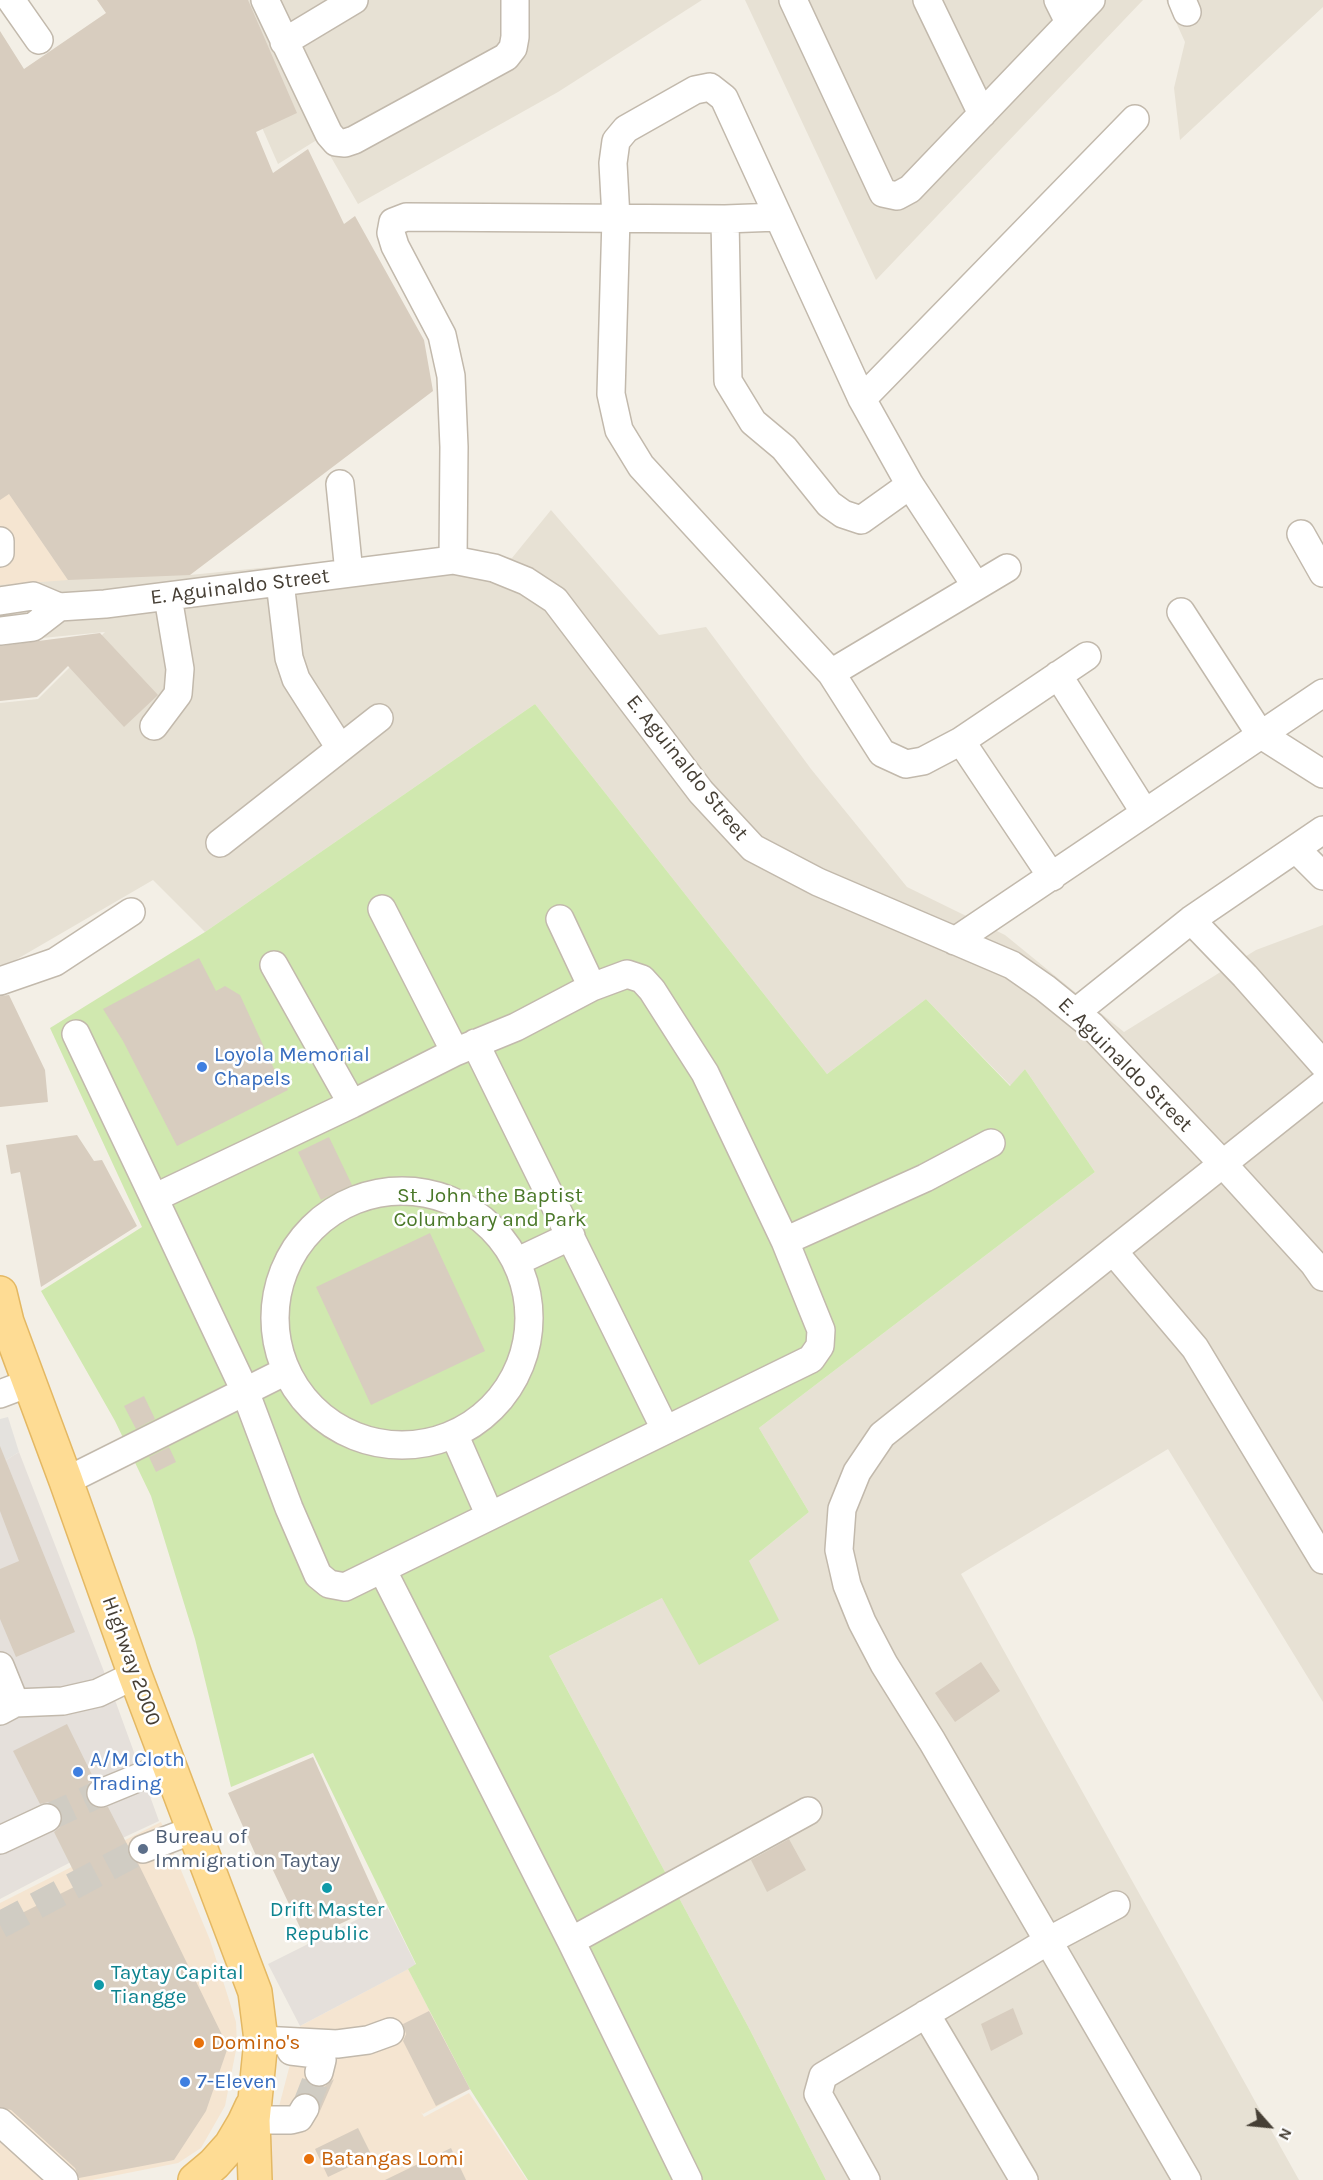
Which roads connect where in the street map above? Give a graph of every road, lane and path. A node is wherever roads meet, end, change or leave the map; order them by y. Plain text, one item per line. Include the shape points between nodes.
1 (11, 0) edge
2 (265, 0) edge
3 (354, 0) edge
4 (514, 0) edge
5 (794, 0) edge
6 (927, 0) edge
7 (1091, 0) edge
8 (1063, 11) edge
9 (39, 40) dead end
10 (284, 42) junction
11 (982, 114) junction
12 (1135, 119) dead end
13 (778, 217) junction
14 (616, 219) junction
15 (725, 219) junction
16 (862, 399) junction
17 (340, 484) dead end
18 (910, 485) junction
19 (1301, 534) dead end
20 (0, 541) edge
21 (0, 553) edge
22 (453, 560) junction
23 (1007, 568) dead end
24 (349, 573) junction
25 (1323, 573) edge
26 (280, 582) junction
27 (976, 586) junction
28 (168, 597) junction
29 (0, 601) edge
30 (59, 607) junction
31 (1181, 612) dead end
32 (0, 631) edge
33 (1087, 656) dead end
34 (831, 673) junction
35 (1058, 675) junction
36 (1323, 693) edge
37 (379, 718) dead end
38 (154, 726) dead end
39 (1260, 734) junction
40 (961, 741) junction
41 (340, 748) junction
42 (1323, 774) edge
43 (1145, 813) junction
44 (1323, 830) edge
45 (220, 843) dead end
46 (1296, 849) junction
47 (1323, 876) edge
48 (1052, 877) junction
49 (382, 909) dead end
50 (131, 912) dead end
51 (560, 920) dead end
52 (1191, 920) junction
53 (955, 941) junction
54 (274, 964) dead end
55 (0, 981) edge
56 (592, 987) junction
57 (1076, 1012) junction
58 (76, 1034) dead end
59 (465, 1048) junction
60 (1323, 1064) edge
61 (1323, 1084) edge
62 (352, 1104) junction
63 (991, 1143) dead end
64 (1223, 1164) junction
65 (154, 1198) junction
66 (571, 1236) junction
67 (785, 1241) junction
68 (1113, 1251) junction
69 (516, 1262) junction
70 (1323, 1277) edge
71 (0, 1293) edge
72 (286, 1371) junction
73 (14, 1388) edge
74 (245, 1391) junction
75 (665, 1429) junction
76 (454, 1434) junction
77 (66, 1481) junction
78 (490, 1516) junction
79 (1323, 1558) edge
80 (382, 1569) junction
81 (0, 1666) edge
82 (135, 1675) junction
83 (8, 1707) edge
84 (169, 1765) junction
85 (101, 1793) tunnel mouth
86 (808, 1811) dead end
87 (47, 1818) tunnel mouth
88 (193, 1830) junction
89 (0, 1840) edge
90 (143, 1849) tunnel mouth
91 (1116, 1905) dead end
92 (571, 1941) junction
93 (1048, 1941) junction
94 (926, 2014) junction
95 (390, 2032) dead end
96 (260, 2044) junction
97 (319, 2072) dead end
98 (305, 2108) dead end
99 (254, 2110) junction
100 (0, 2122) edge
101 (64, 2180) edge
102 (195, 2180) edge
103 (236, 2180) edge
104 (255, 2180) edge
105 (688, 2180) edge
106 (866, 2180) edge
107 (1024, 2180) edge
108 (1187, 2180) edge

1 - 9 street
2 - 10 street
3 - 10 street
4 - 10 street via 515,37 506,57 345,143 336,142 329,134
5 - 11 street via 883,193 897,196 910,189
6 - 11 street
7 - 8 street
8 - 11 street
12 - 16 street
13 - 14 street via 724,98 710,87 695,90 626,129 616,141
13 - 15 street
13 - 16 street
14 - 15 street
14 - 22 street via 406,217 393,222 394,246 442,335 451,376
14 - 34 street via 611,394 619,430 641,466
15 - 18 street via 728,381 753,422 784,448 829,504 843,514 861,520
16 - 18 street
17 - 24 street
18 - 27 street
19 - 25 street
20 - 21 street
22 - 24 street, E. Aguinaldo Street
22 - 53 street, E. Aguinaldo Street via 494,568 526,581 555,600 701,792 753,848 818,882
23 - 27 street
24 - 26 street, E. Aguinaldo Street
26 - 28 street, E. Aguinaldo Street
26 - 41 street via 296,679
27 - 34 street
28 - 30 street, E. Aguinaldo Street
28 - 38 street via 180,669 178,694
29 - 30 street, E. Aguinaldo Street via 33,596
30 - 32 street via 33,627
31 - 39 street
33 - 35 street
34 - 40 street via 882,753 906,764 923,761
35 - 40 street
35 - 43 street
36 - 39 street
37 - 41 street
39 - 42 street
39 - 43 street
40 - 48 street
41 - 45 street
43 - 48 street
44 - 46 street
46 - 47 street
46 - 52 street
48 - 53 street
49 - 59 street
50 - 55 street via 56,962
51 - 56 street
52 - 57 street
52 - 60 street
53 - 57 street, E. Aguinaldo Street via 1012,965
54 - 62 street
56 - 59 street via 516,1027
56 - 67 street via 627,974 642,979 652,990 705,1073
57 - 64 street, E. Aguinaldo Street
58 - 65 street
59 - 62 street
59 - 66 street via 530,1157
61 - 64 street
62 - 65 street
63 - 67 street via 925,1178
64 - 68 street
64 - 70 street, E. Aguinaldo Street
65 - 74 street
66 - 69 street
66 - 75 street
67 - 75 street via 821,1330 820,1346 811,1359
68 - 79 street via 1195,1348
68 - 93 street via 882,1435 857,1472 842,1509 839,1550 847,1586 862,1622
69 - 72 street via 505,1244 476,1215 439,1197 419,1192 388,1192 339,1208 307,1235 282,1280 276,1331
69 - 76 street via 528,1300 529,1321 521,1361 501,1396 480,1418
71 - 73 main road, Highway 2000
72 - 74 street
72 - 76 street via 308,1404 339,1429 357,1437 416,1445
73 - 77 main road, Highway 2000
74 - 77 street
74 - 80 street via 318,1575 329,1584 345,1587
75 - 78 street
76 - 78 street
77 - 82 main road, Highway 2000
78 - 80 street
80 - 92 street
81 - 83 street
82 - 83 street via 98,1693
82 - 84 main road, Highway 2000
84 - 85 street
84 - 88 main road, Highway 2000
86 - 92 street
87 - 89 street
88 - 90 street
88 - 96 main road, Highway 2000 via 255,1992
91 - 93 street
92 - 105 street
93 - 94 street
93 - 108 street
94 - 106 street via 823,2076 818,2094
94 - 107 street
95 - 96 street via 337,2044
96 - 97 street via 316,2054 322,2060
96 - 99 main road, Highway 2000
98 - 99 street via 299,2118 291,2120
99 - 102 main road, Highway 2000 via 231,2145
99 - 104 main road, Highway 2000
100 - 101 street
102 - 103 main road

